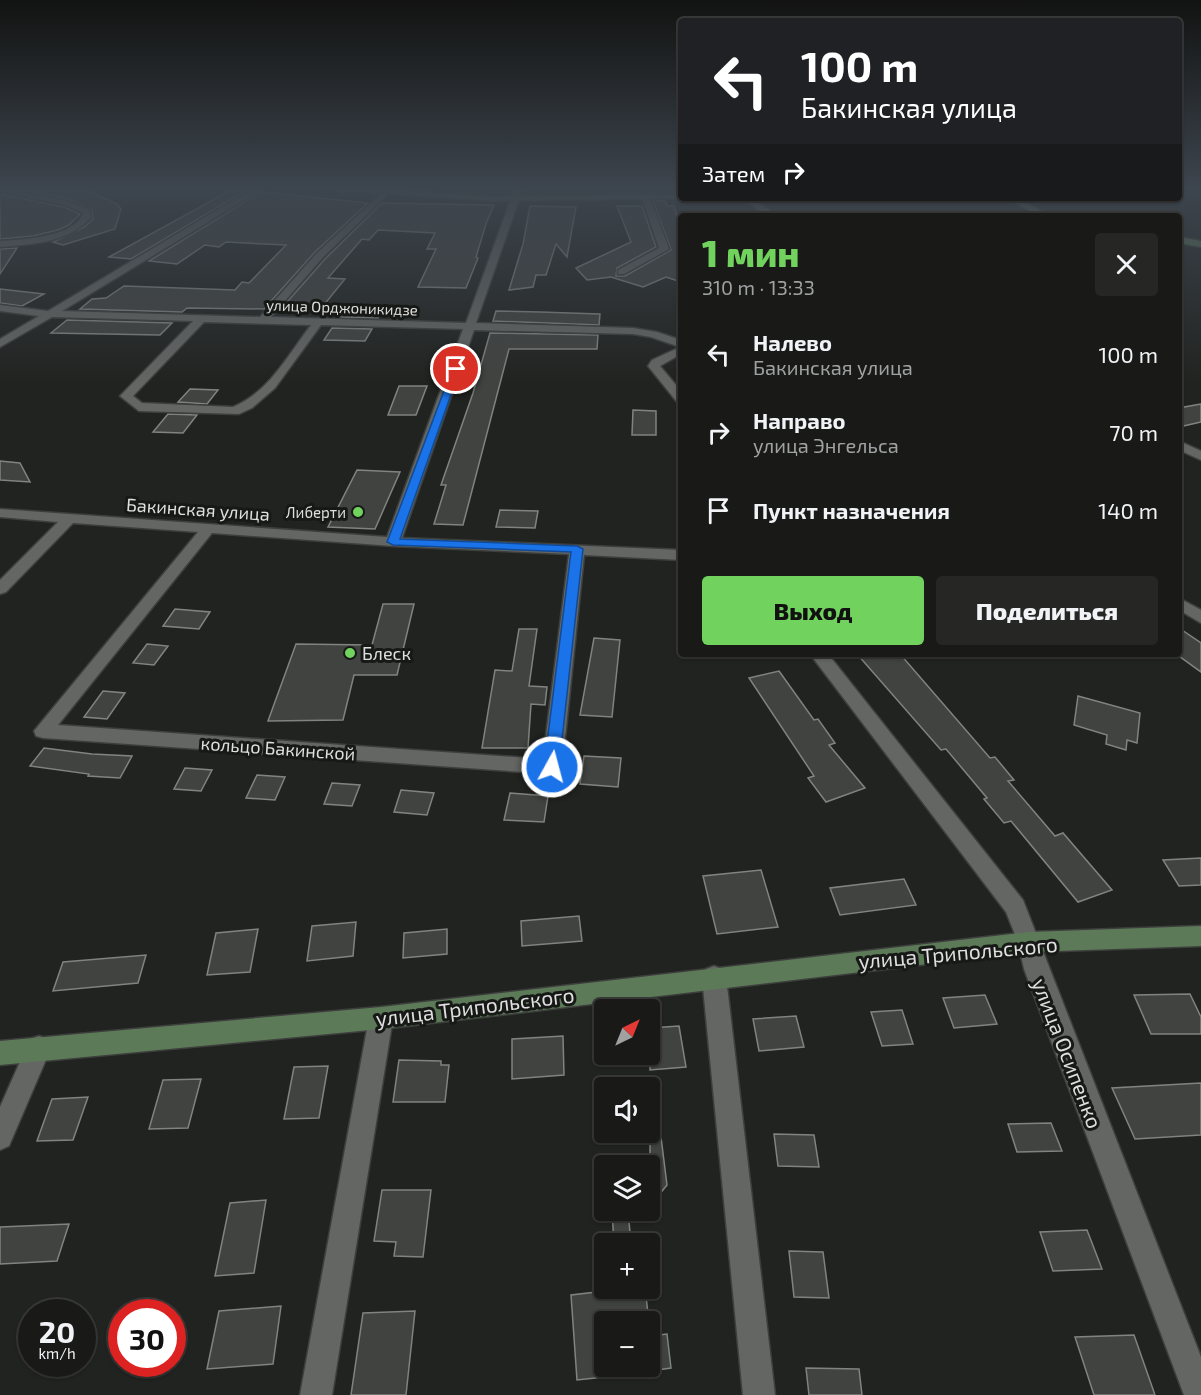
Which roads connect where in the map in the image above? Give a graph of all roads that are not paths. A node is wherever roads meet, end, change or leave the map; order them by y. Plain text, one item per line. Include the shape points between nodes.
1 (151, 253) edge
2 (322, 253) edge
3 (497, 253) edge
4 (656, 253) edge
5 (621, 272) dead end
6 (0, 308) edge
7 (49, 314) junction
8 (202, 318) junction
9 (263, 320) junction
10 (318, 322) junction
11 (472, 326) junction
12 (678, 343) edge
13 (0, 344) edge
14 (678, 351) edge
15 (678, 395) edge
16 (1182, 446) edge
17 (1201, 456) edge
18 (0, 513) edge
19 (69, 519) junction
20 (207, 530) junction
21 (393, 542) junction
22 (577, 549) junction
23 (678, 555) edge
24 (0, 589) edge
25 (1182, 605) edge
26 (1201, 618) edge
27 (821, 657) edge
28 (1201, 936) edge
29 (1029, 942) junction
30 (714, 977) junction
31 (381, 1018) junction
32 (39, 1048) junction
33 (0, 1053) edge
34 (0, 1137) edge
35 (316, 1395) edge
36 (759, 1395) edge
37 (1200, 1395) edge

1 - 7 street
2 - 9 street
3 - 11 street
4 - 5 street
6 - 7 street, улица Орджоникидзе
7 - 8 street, улица Орджоникидзе
7 - 13 street
8 - 9 street, улица Орджоникидзе
8 - 10 street via 126,396 139,407 235,411 246,408 264,395
9 - 10 street, улица Орджоникидзе
10 - 11 street, улица Орджоникидзе
11 - 12 street, улица Орджоникидзе via 633,331
11 - 21 street
14 - 15 street via 654,366
16 - 17 street
18 - 19 street, Бакинская улица
19 - 20 street, Бакинская улица
19 - 24 street
20 - 21 street, Бакинская улица
20 - 22 street, кольцо Бакинской via 43,731 552,767
21 - 22 street, Бакинская улица
22 - 23 street, Бакинская улица
25 - 26 street
27 - 29 street, улица Осипенко via 1015,907
28 - 29 street, улица Трипольского
29 - 30 street, улица Трипольского
29 - 37 street, улица Осипенко
30 - 31 street, улица Трипольского
30 - 36 street
31 - 32 street, улица Трипольского
31 - 35 street
32 - 33 street, улица Трипольского
32 - 34 street

